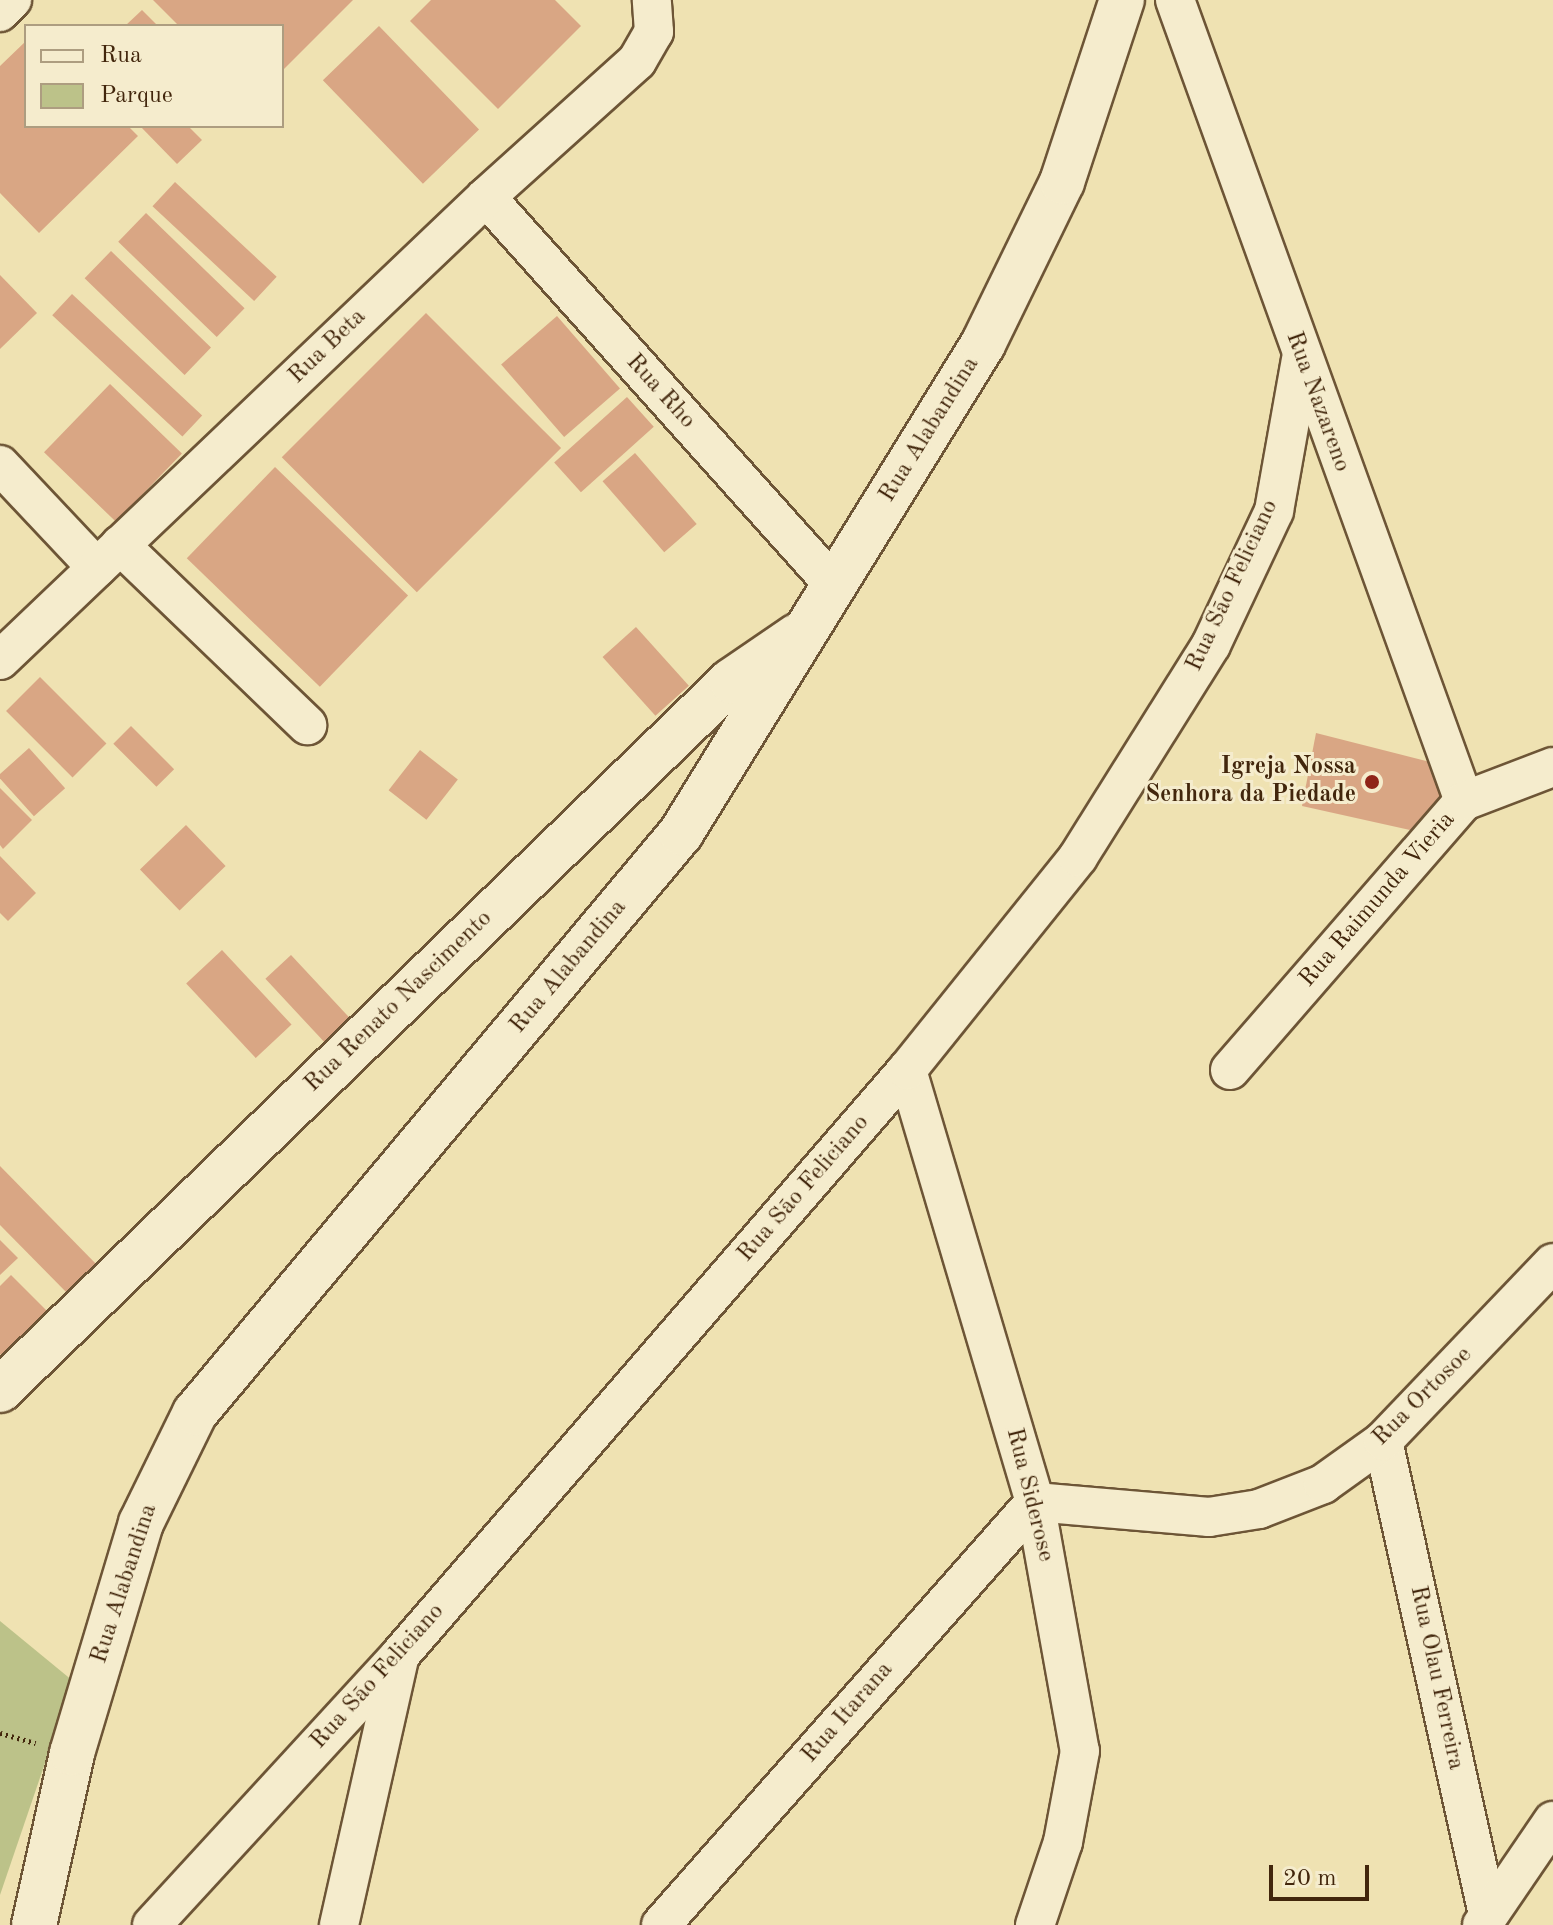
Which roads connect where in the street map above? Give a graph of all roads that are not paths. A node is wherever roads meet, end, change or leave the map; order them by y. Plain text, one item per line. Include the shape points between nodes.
1 (12, 0) edge
2 (1122, 0) edge
3 (1175, 0) edge
4 (0, 12) edge
5 (653, 16) edge
6 (486, 197) junction
7 (1301, 359) junction
8 (0, 465) edge
9 (108, 556) junction
10 (835, 586) junction
11 (809, 629) junction
12 (0, 660) edge
13 (307, 725) dead end
14 (1553, 767) edge
15 (1464, 801) junction
16 (907, 1070) junction
17 (1230, 1070) dead end
18 (1553, 1263) edge
19 (0, 1390) edge
20 (1383, 1441) junction
21 (1035, 1502) junction
22 (400, 1655) junction
23 (1553, 1821) edge
24 (1485, 1920) edge
25 (34, 1925) edge
26 (152, 1925) edge
27 (339, 1925) edge
28 (661, 1925) edge
29 (1035, 1925) edge

1 - 4 street
2 - 10 street, Rua Alabandina via 1062,182 983,344
3 - 7 street, Rua Nazareno
5 - 6 street, Rua Beta via 637,61
6 - 9 street, Rua Beta
6 - 10 street, Rua Rho
7 - 15 street, Rua Nazareno
7 - 16 street, Rua São Feliciano via 1274,511 1211,645 1078,857
8 - 9 street
9 - 12 street, Rua Beta
9 - 13 street
10 - 11 street, Rua Alabandina
11 - 19 street, Rua Renato Nascimento via 731,681
11 - 25 street, Rua Alabandina via 681,833 195,1413 141,1523 72,1753
14 - 15 street, Rua Raimunda Vieria
15 - 17 street, Rua Raimunda Vieria
16 - 21 street, Rua Siderose
16 - 22 street, Rua São Feliciano
18 - 20 street, Rua Ortosoe
20 - 21 street, Rua Ortosoe via 1323,1484 1259,1509 1209,1517
20 - 24 street, Rua Olau Ferreira
21 - 28 street, Rua Itarana
21 - 29 street, Rua Siderose via 1080,1751 1063,1842
22 - 26 street, Rua São Feliciano
22 - 27 street
23 - 24 street

